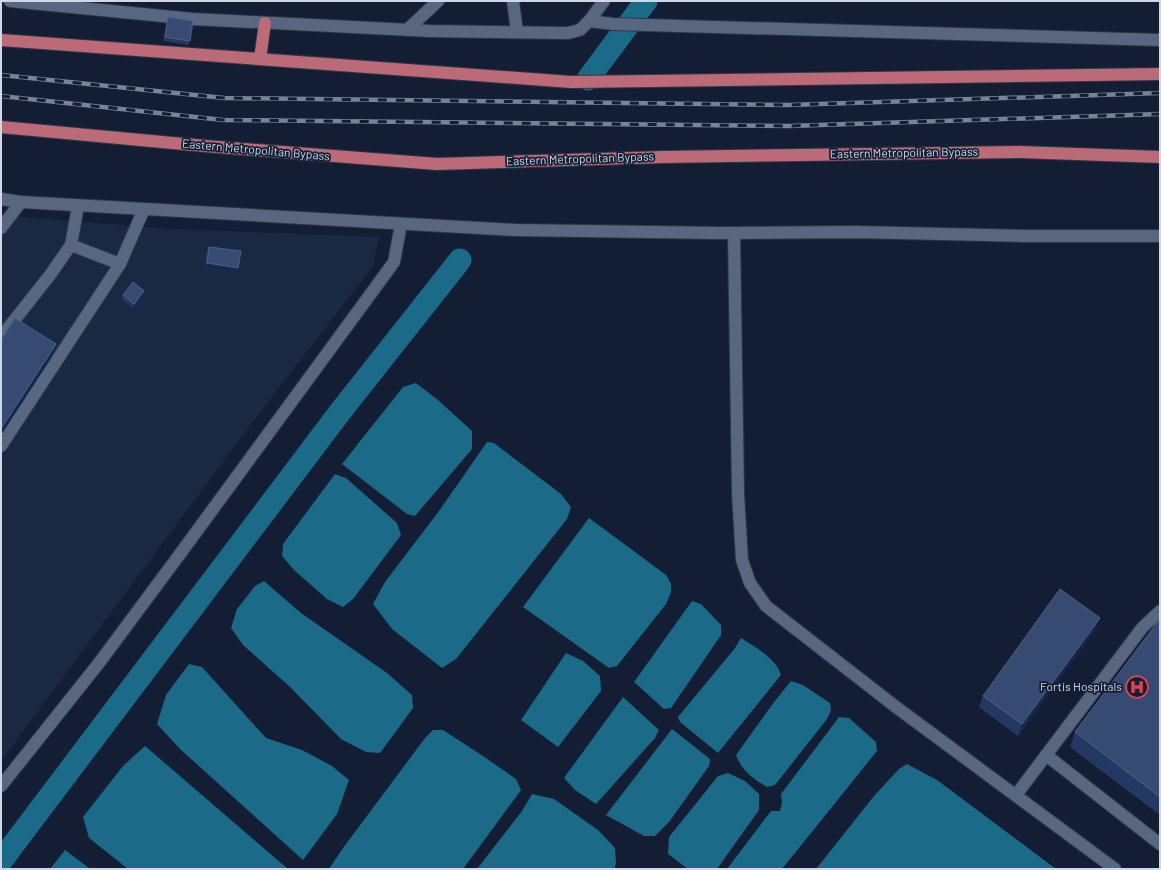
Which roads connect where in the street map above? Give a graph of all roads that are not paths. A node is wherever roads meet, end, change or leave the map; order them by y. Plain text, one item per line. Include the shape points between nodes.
1 (10, 1) edge
2 (438, 1) edge
3 (513, 1) edge
4 (604, 1) edge
5 (589, 21) junction
6 (265, 23) junction
7 (407, 30) junction
8 (517, 32) junction
9 (1, 40) edge
10 (1160, 40) edge
11 (260, 59) junction
12 (1160, 74) edge
13 (1, 127) edge
14 (1160, 157) edge
15 (1, 199) edge
16 (21, 202) junction
17 (78, 206) junction
18 (144, 209) junction
19 (401, 224) junction
20 (1, 228) edge
21 (734, 233) junction
22 (1160, 236) edge
23 (71, 244) junction
24 (120, 264) junction
25 (1, 337) edge
26 (1, 446) edge
27 (1160, 611) edge
28 (1046, 755) junction
29 (1, 786) edge
30 (1016, 796) junction
31 (1160, 844) edge
32 (1115, 869) edge

1 - 6 street via 193,19
2 - 7 street
3 - 8 street
4 - 5 street
5 - 8 street via 580,30 568,33
5 - 10 street via 613,24
6 - 7 street
6 - 11 main road
7 - 8 street
9 - 11 main road
11 - 12 main road via 571,82
13 - 14 main road, Eastern Metropolitan Bypass via 437,164 663,157 1020,152
15 - 16 street
16 - 17 street
16 - 20 street
17 - 18 street
17 - 23 street
18 - 19 street
18 - 24 street
19 - 21 street via 516,230
19 - 29 street via 394,262 99,663
21 - 22 street
21 - 30 street via 738,493 742,560 750,583 766,606
23 - 24 street
23 - 25 street
24 - 26 street
27 - 28 street via 1142,628
28 - 30 street
28 - 31 street
30 - 32 street

